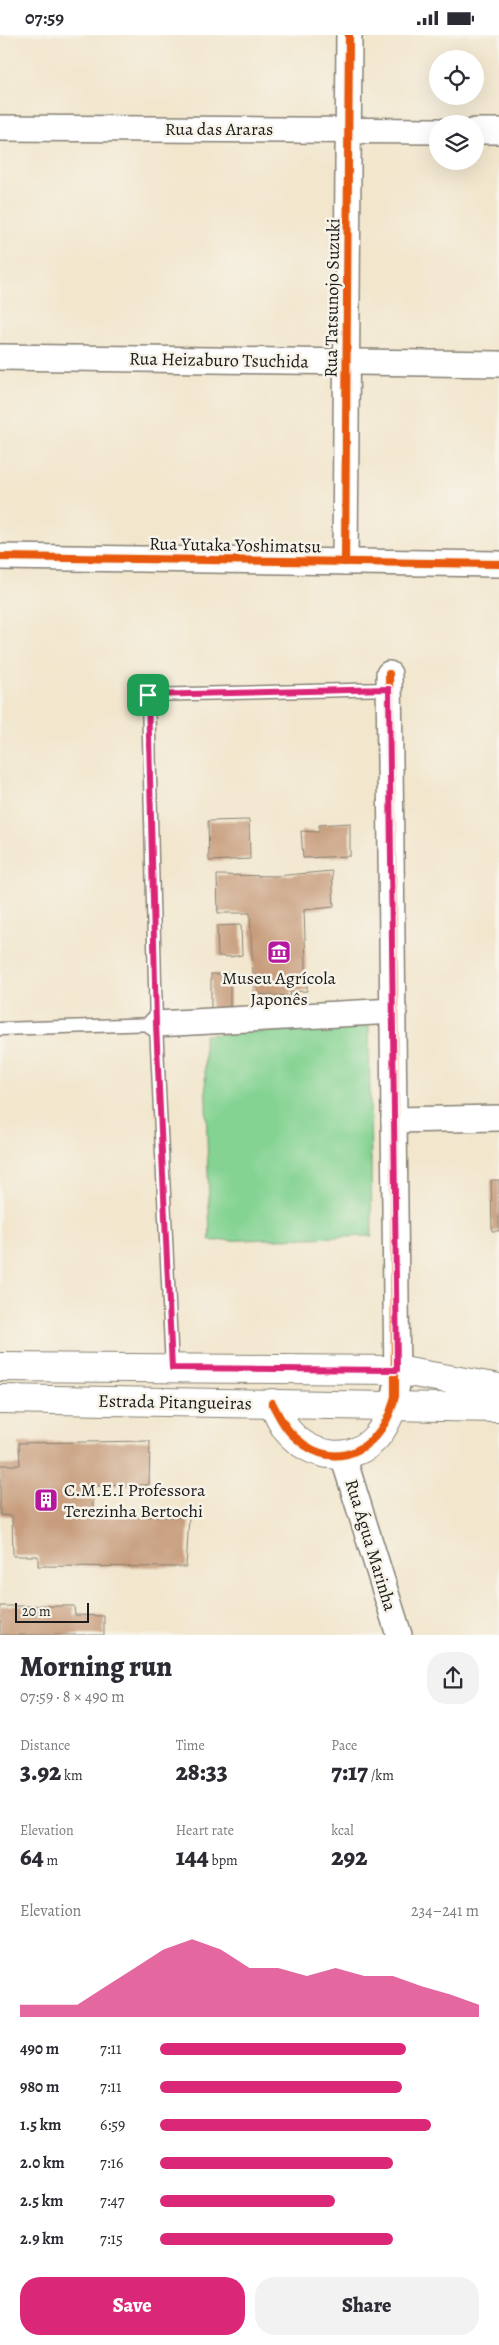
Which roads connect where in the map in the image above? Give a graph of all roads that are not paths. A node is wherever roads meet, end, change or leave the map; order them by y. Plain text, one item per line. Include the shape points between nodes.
1 (349, 35) edge
2 (0, 128) edge
3 (349, 129) junction
4 (429, 131) edge
5 (484, 131) edge
6 (499, 131) edge
7 (0, 357) edge
8 (346, 362) junction
9 (499, 364) edge
10 (0, 557) edge
11 (345, 562) junction
12 (499, 564) edge
13 (389, 681) joint
14 (394, 1011) junction
15 (156, 1024) junction
16 (0, 1029) edge
17 (499, 1118) edge
18 (394, 1120) junction
19 (0, 1367) edge
20 (172, 1368) junction
21 (397, 1370) junction
22 (499, 1388) edge
23 (0, 1399) edge
24 (272, 1403) junction
25 (393, 1405) junction
26 (499, 1408) edge
27 (343, 1456) junction
28 (399, 1635) edge

1 - 3 street, Rua Tatsunojo Suzuki
2 - 3 street, Rua das Araras
3 - 4 street, Rua das Araras
3 - 8 street, Rua Tatsunojo Suzuki
5 - 6 street
7 - 8 street, Rua Heizaburo Tsuchida
8 - 9 street, Rua Heizaburo Tsuchida
8 - 11 street, Rua Tatsunojo Suzuki
10 - 11 street, Rua Yutaka Yoshimatsu
11 - 12 street, Rua Yutaka Yoshimatsu
13 - 14 street
13 - 15 lane via 148,695
14 - 15 street
14 - 18 street
15 - 16 lane
15 - 20 lane
17 - 18 street
18 - 21 street
19 - 20 street, Estrada Pitangueiras
20 - 21 street, Estrada Pitangueiras
21 - 22 street, Estrada Pitangueiras
21 - 25 street
23 - 24 street, Estrada Pitangueiras
24 - 25 street, Estrada Pitangueiras
24 - 27 street via 287,1429 297,1439 322,1453
25 - 26 street, Estrada Pitangueiras
25 - 27 street via 376,1437 361,1449
27 - 28 street, Rua Água Marinha

